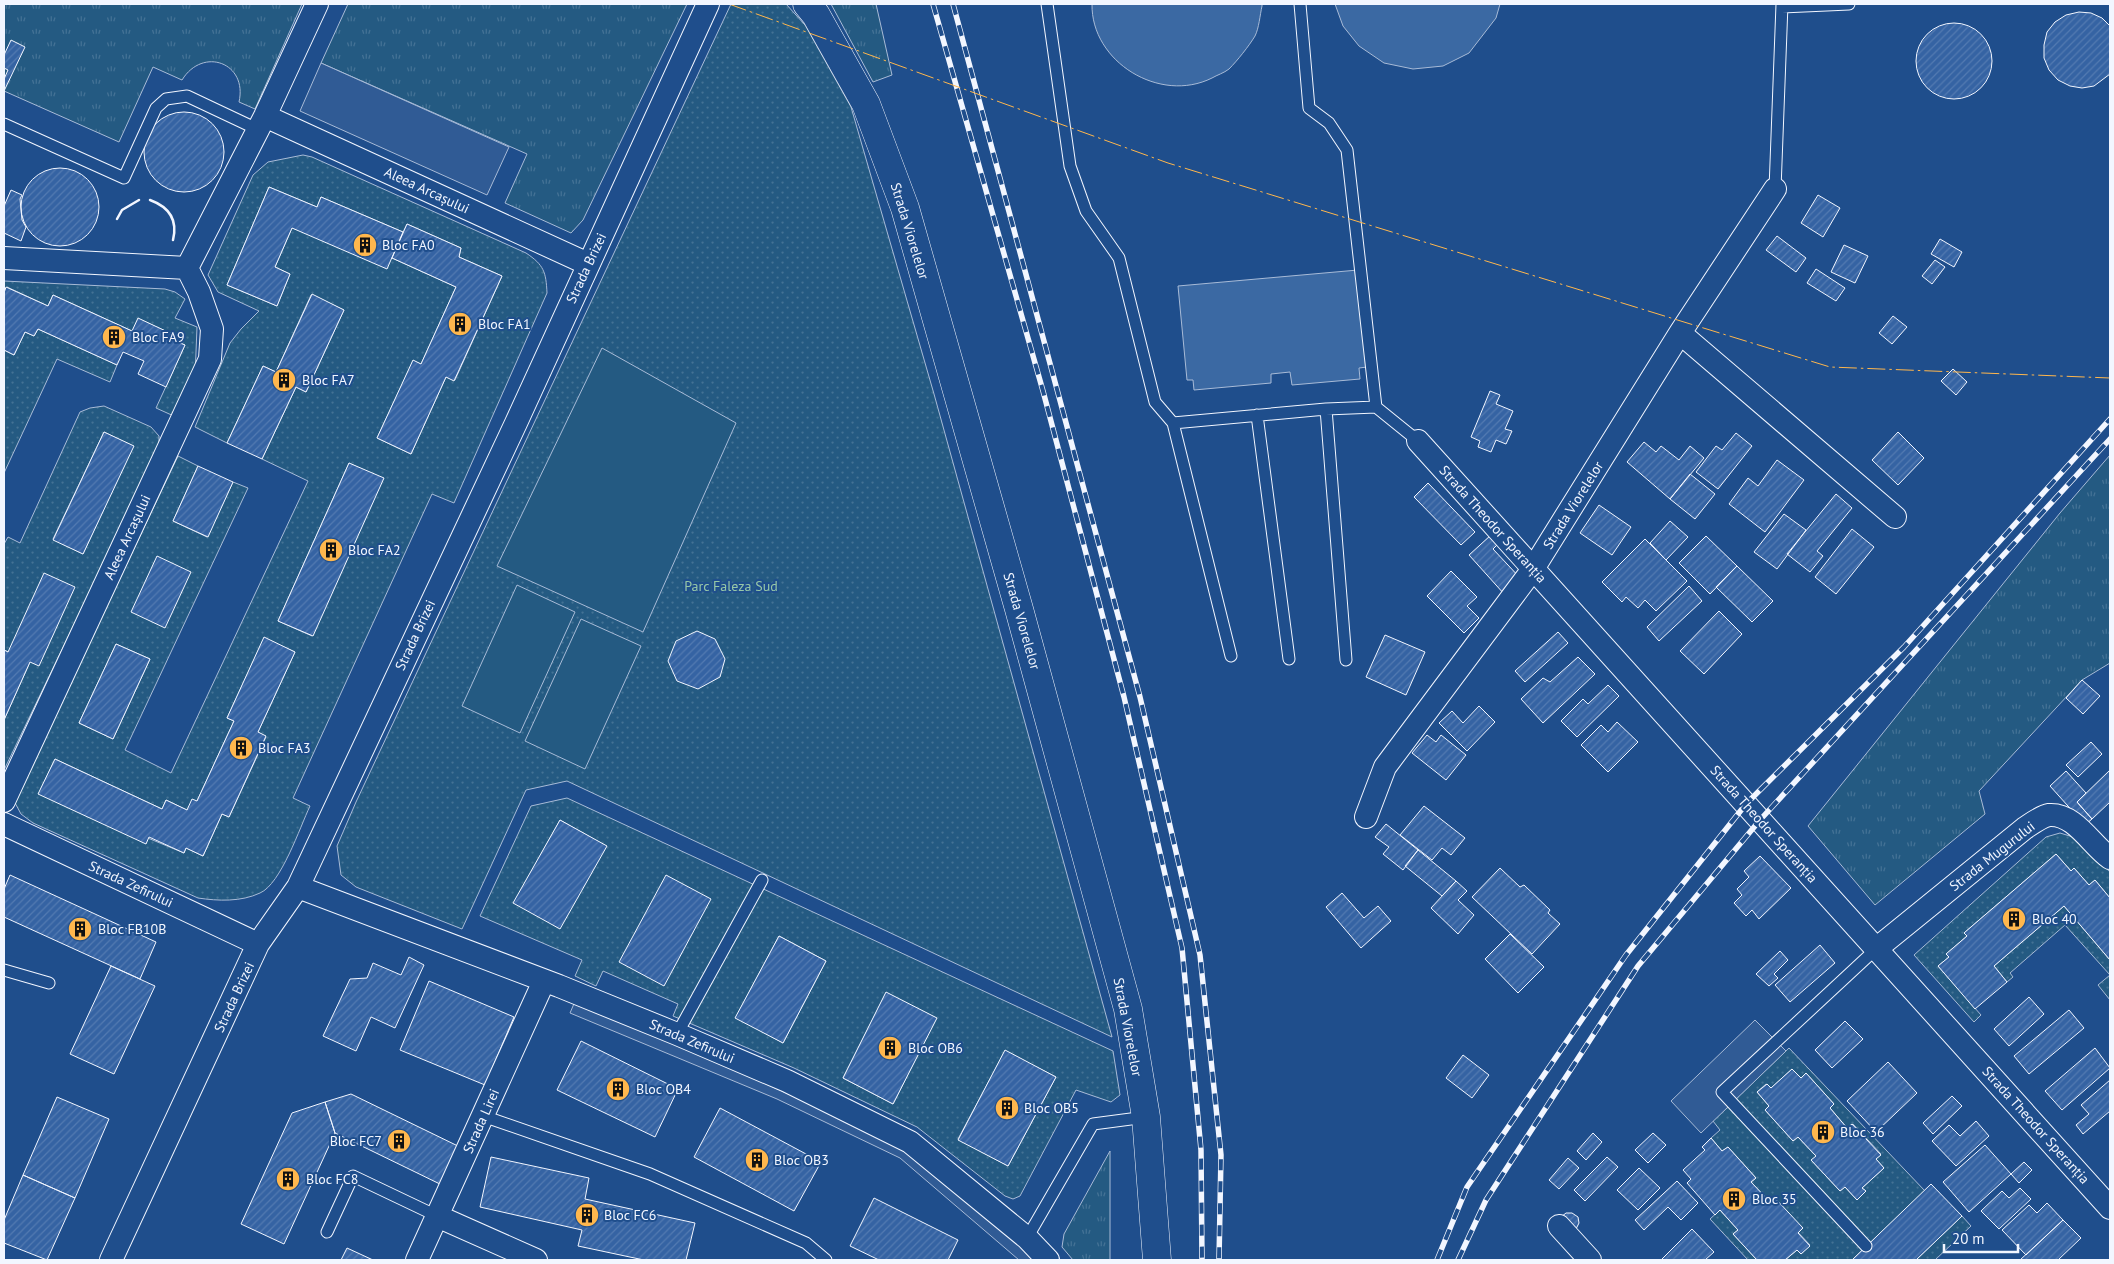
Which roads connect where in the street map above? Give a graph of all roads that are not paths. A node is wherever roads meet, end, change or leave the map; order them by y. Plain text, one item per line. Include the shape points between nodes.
1 (317, 4) edge
2 (708, 4) edge
3 (807, 4) edge
4 (1047, 4) edge
5 (1300, 4) edge
6 (1850, 4) edge
7 (1782, 5) edge
8 (261, 122) junction
9 (4, 124) edge
10 (1775, 189) joint
11 (4, 258) edge
12 (588, 264) junction
13 (187, 268) junction
14 (1680, 333) junction
15 (1376, 407) junction
16 (1326, 409) junction
17 (1257, 416) junction
18 (1173, 423) junction
19 (1418, 441) joint
20 (1895, 517) dead end
21 (1533, 568) junction
22 (1231, 656) dead end
23 (1289, 659) dead end
24 (1346, 660) dead end
25 (4, 801) edge
26 (1366, 817) dead end
27 (4, 824) edge
28 (2110, 858) edge
29 (762, 880) dead end
30 (298, 887) junction
31 (258, 944) junction
32 (1876, 948) junction
33 (4, 970) edge
34 (544, 981) junction
35 (49, 982) dead end
36 (677, 1034) junction
37 (483, 1116) junction
38 (1146, 1117) junction
39 (2110, 1208) edge
40 (437, 1216) junction
41 (1559, 1226) dead end
42 (327, 1232) dead end
43 (1027, 1238) junction
44 (1866, 1246) dead end
45 (111, 1260) edge
46 (417, 1260) edge
47 (536, 1260) edge
48 (826, 1260) edge
49 (1048, 1260) edge
50 (1157, 1260) edge
51 (1590, 1260) edge

1 - 8 street
2 - 12 street, Strada Brizei
3 - 38 street, Strada Viorelelor via 866,104 904,208 1019,609 1128,1009
4 - 18 lane via 1070,166 1086,211 1119,258 1155,402
5 - 15 lane via 1309,108 1329,123 1347,150
6 - 7 lane
7 - 10 lane
8 - 9 lane via 187,96 166,99 156,108 124,178
8 - 12 street, Aleea Arcașului
8 - 13 street
10 - 14 street, Strada Viorelelor
11 - 13 street
12 - 30 street, Strada Brizei
13 - 25 street, Aleea Arcașului via 212,329 210,359
14 - 20 street
14 - 21 street, Strada Viorelelor
15 - 16 lane
15 - 19 lane
16 - 17 lane
16 - 24 lane
17 - 18 lane
17 - 23 lane
18 - 22 lane
19 - 21 street, Strada Theodor Speranția
21 - 26 street, Strada Viorelelor via 1384,767
21 - 32 street, Strada Theodor Speranția
27 - 31 street, Strada Zefirului
28 - 32 street, Strada Mugurului via 2064,818 2049,815 2024,828
29 - 36 lane
30 - 31 street, Strada Brizei
30 - 34 street, Strada Zefirului
31 - 45 street, Strada Brizei
32 - 39 street, Strada Theodor Speranția
32 - 44 lane via 1722,1092
33 - 35 lane
34 - 36 street, Strada Zefirului
34 - 37 street, Strada Lirei
36 - 43 street, Strada Zefirului via 787,1081 910,1142
37 - 40 street, Strada Lirei
37 - 48 lane via 650,1174 806,1243
38 - 43 lane via 1093,1124
38 - 50 street, Strada Viorelelor
40 - 42 lane via 353,1176
40 - 46 street, Strada Lirei
40 - 47 street
41 - 51 street
43 - 49 street, Strada Zefirului

